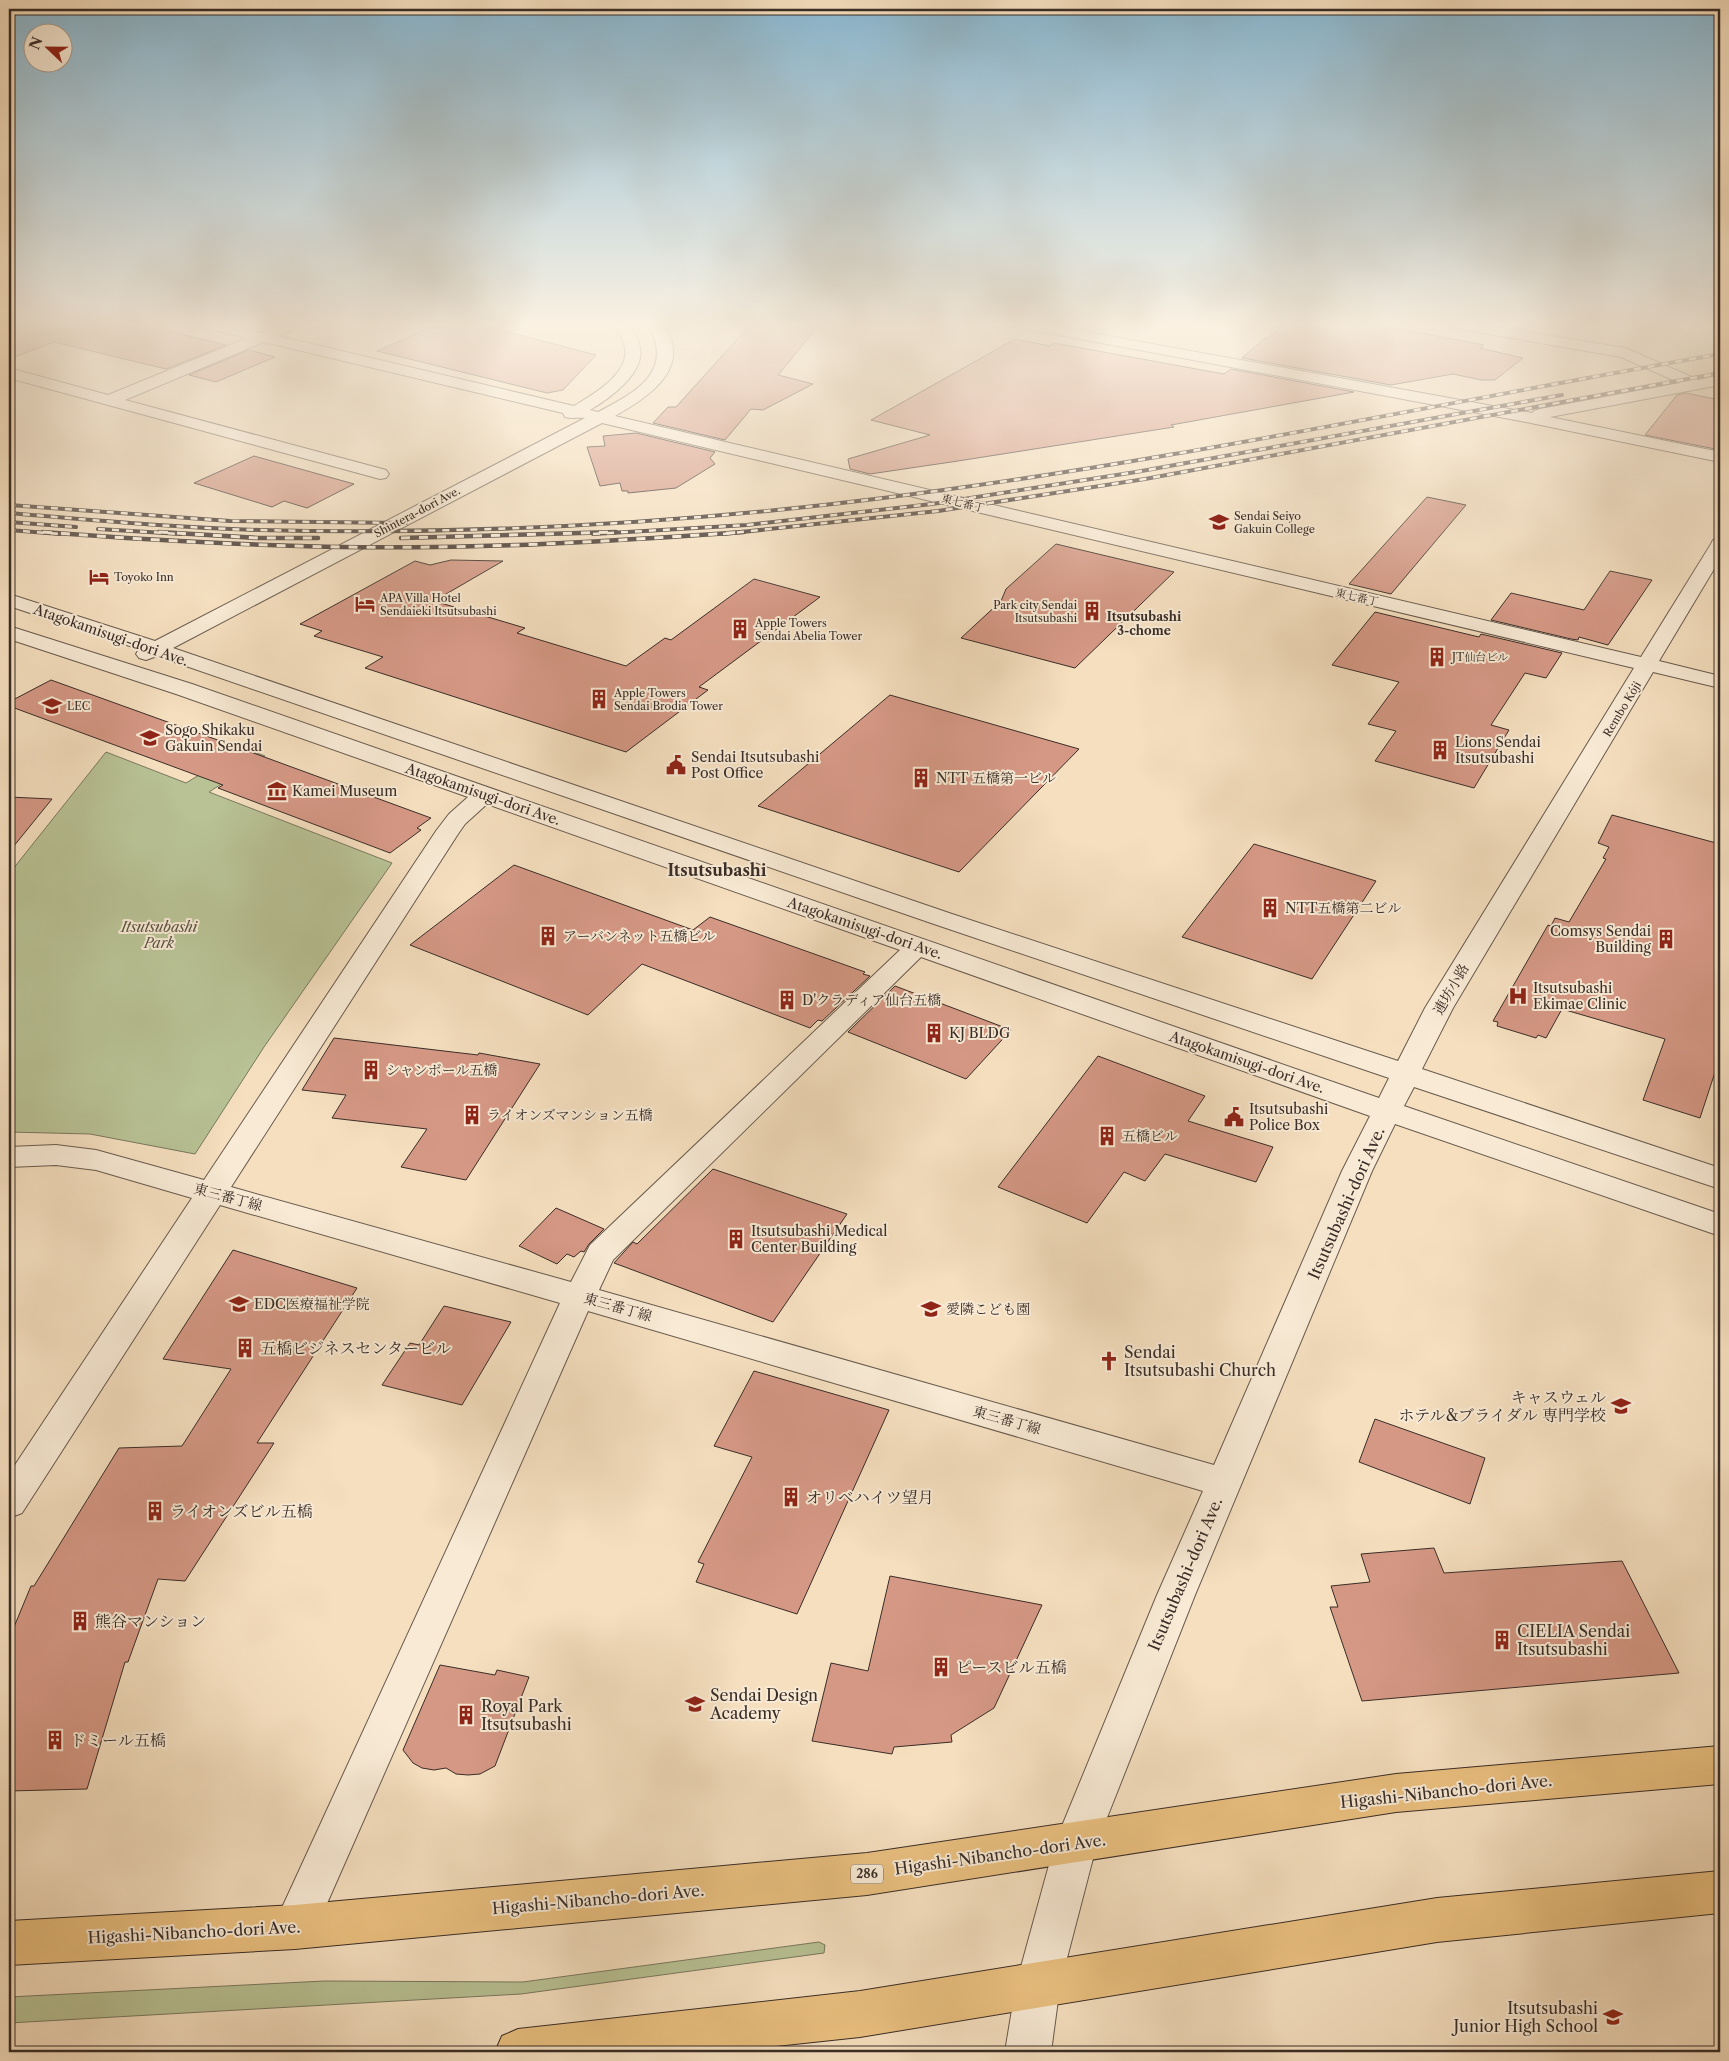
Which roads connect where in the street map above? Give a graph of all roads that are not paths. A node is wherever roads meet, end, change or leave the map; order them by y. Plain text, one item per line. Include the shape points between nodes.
1 (184, 420) edge
2 (559, 420) edge
3 (596, 420) edge
4 (609, 420) edge
5 (1541, 420) edge
6 (496, 453) dead end
7 (1720, 457) edge
8 (380, 474) dead end
9 (372, 516) dead end
10 (1720, 544) edge
11 (9, 600) edge
12 (9, 632) edge
13 (147, 645) junction
14 (110, 665) junction
15 (1648, 665) junction
16 (1720, 682) edge
17 (484, 794) junction
18 (917, 947) junction
19 (1406, 1074) junction
20 (1387, 1111) junction
21 (9, 1157) edge
22 (1720, 1179) edge
23 (212, 1193) junction
24 (1720, 1225) edge
25 (579, 1296) junction
26 (1224, 1482) junction
27 (9, 1503) edge
28 (1720, 1765) edge
29 (1076, 1844) junction
30 (1720, 1892) edge
31 (295, 1927) junction
32 (9, 1943) edge
33 (1038, 1985) junction
34 (518, 2052) edge
35 (1028, 2052) edge

1 - 8 street
2 - 6 street
3 - 13 street, Shintera-dori Ave.
4 - 15 street, 東七番丁
5 - 7 street
9 - 13 street, Shintera-dori Ave.
10 - 15 street, Rembo Kóji
11 - 13 street, Atagokamisugi-dori Ave.
12 - 14 street, Atagokamisugi-dori Ave.
13 - 14 street, Shintera-dori Ave.
13 - 19 street, Atagokamisugi-dori Ave. via 216,672
14 - 17 street, Atagokamisugi-dori Ave.
15 - 16 street, 東七番丁
15 - 19 street, Rembo Kóji via 1439,1008
17 - 18 street, Atagokamisugi-dori Ave.
17 - 23 street via 448,831
18 - 20 street, Atagokamisugi-dori Ave.
18 - 25 street via 601,1253
19 - 20 street
19 - 22 street, Atagokamisugi-dori Ave.
20 - 24 street, Atagokamisugi-dori Ave.
20 - 26 street, Itsutsubashi-dori Ave. via 1357,1171
21 - 23 street, 東三番丁線 via 56,1155 96,1160
23 - 25 street, 東三番丁線
23 - 27 street
25 - 26 street, 東三番丁線
25 - 31 street
26 - 29 street, Itsutsubashi-dori Ave.
28 - 29 highway, Higashi-Nibancho-dori Ave. / 286 via 1396,1793
29 - 31 highway, Higashi-Nibancho-dori Ave. / 286 via 867,1874
29 - 33 street, Itsutsubashi-dori Ave.
30 - 33 highway via 1437,1920
31 - 32 highway, Higashi-Nibancho-dori Ave. / 286
33 - 34 highway via 860,2014
33 - 35 street, Itsutsubashi-dori Ave.

